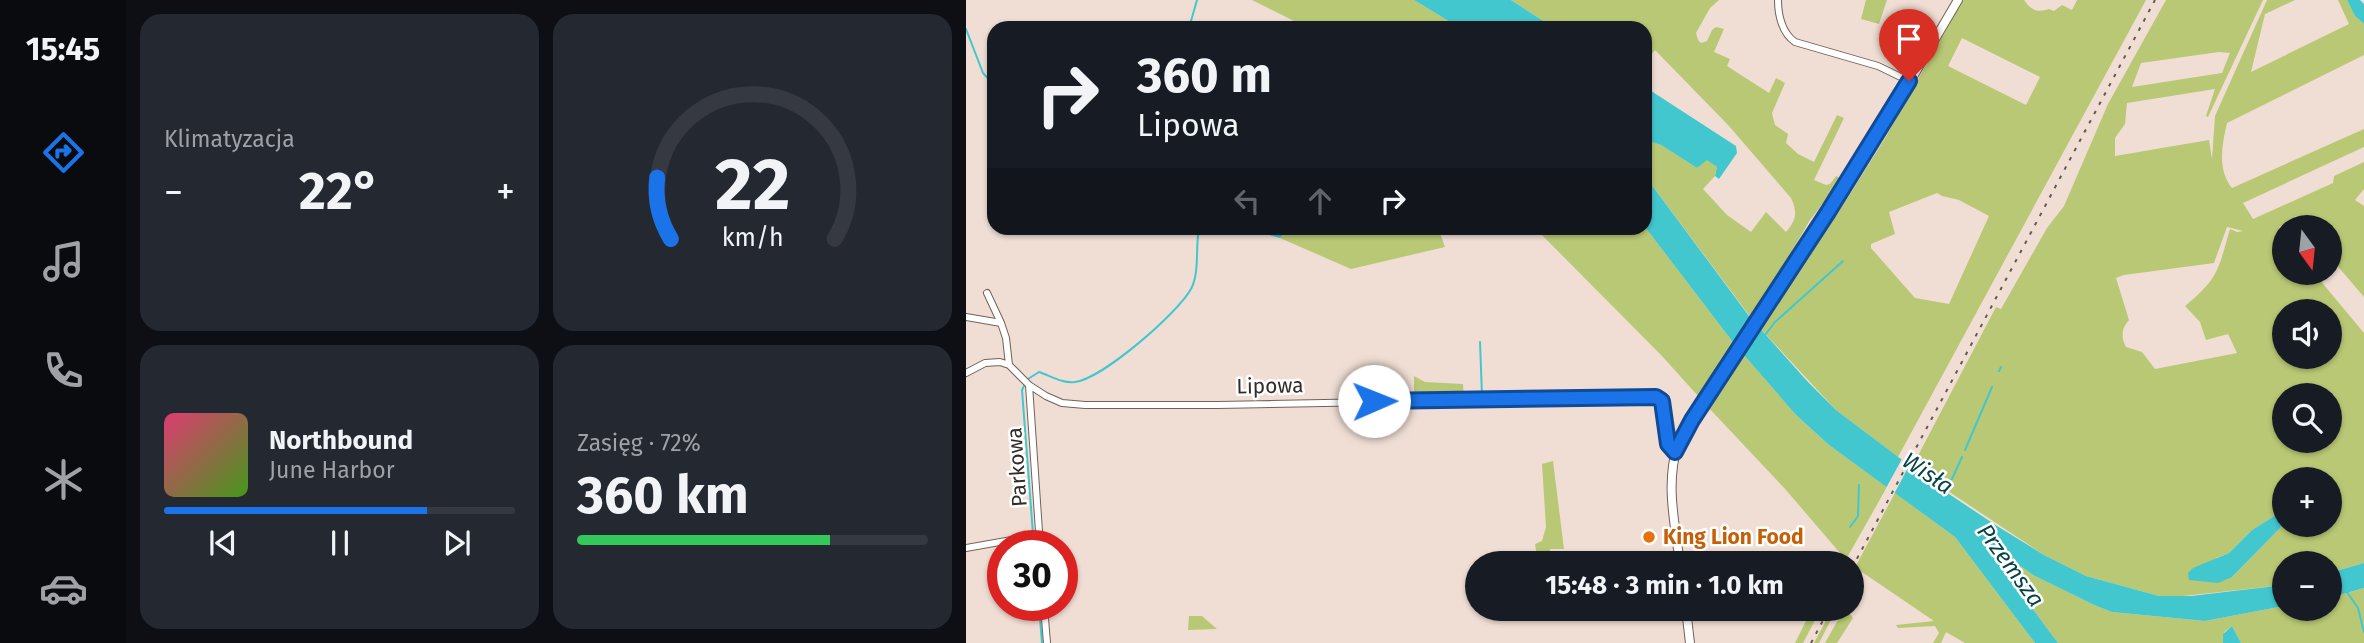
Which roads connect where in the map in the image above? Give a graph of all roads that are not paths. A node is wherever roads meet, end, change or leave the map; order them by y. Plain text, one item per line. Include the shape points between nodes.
1 (1778, 0) edge
2 (1958, 0) edge
3 (1909, 81) junction
4 (987, 293) dead end
5 (966, 317) edge
6 (1001, 323) junction
7 (1009, 365) junction
8 (966, 373) edge
9 (1029, 385) junction
10 (1675, 452) junction
11 (1035, 530) edge
12 (987, 544) edge
13 (966, 548) edge
14 (1679, 551) edge
15 (1045, 621) edge
16 (1687, 621) edge
17 (1047, 643) edge
18 (1690, 643) edge

1 - 3 street via 1786,32 1795,42 1878,66
2 - 3 street
3 - 10 street
4 - 6 street
5 - 6 street
6 - 7 street
7 - 8 street via 993,361
7 - 9 street, Lipowa
9 - 10 street, Lipowa via 1062,402 1085,405 1656,397 1662,401 1668,444
9 - 11 street, Parkowa
10 - 14 street via 1671,483
12 - 13 street
15 - 17 street
16 - 18 street

